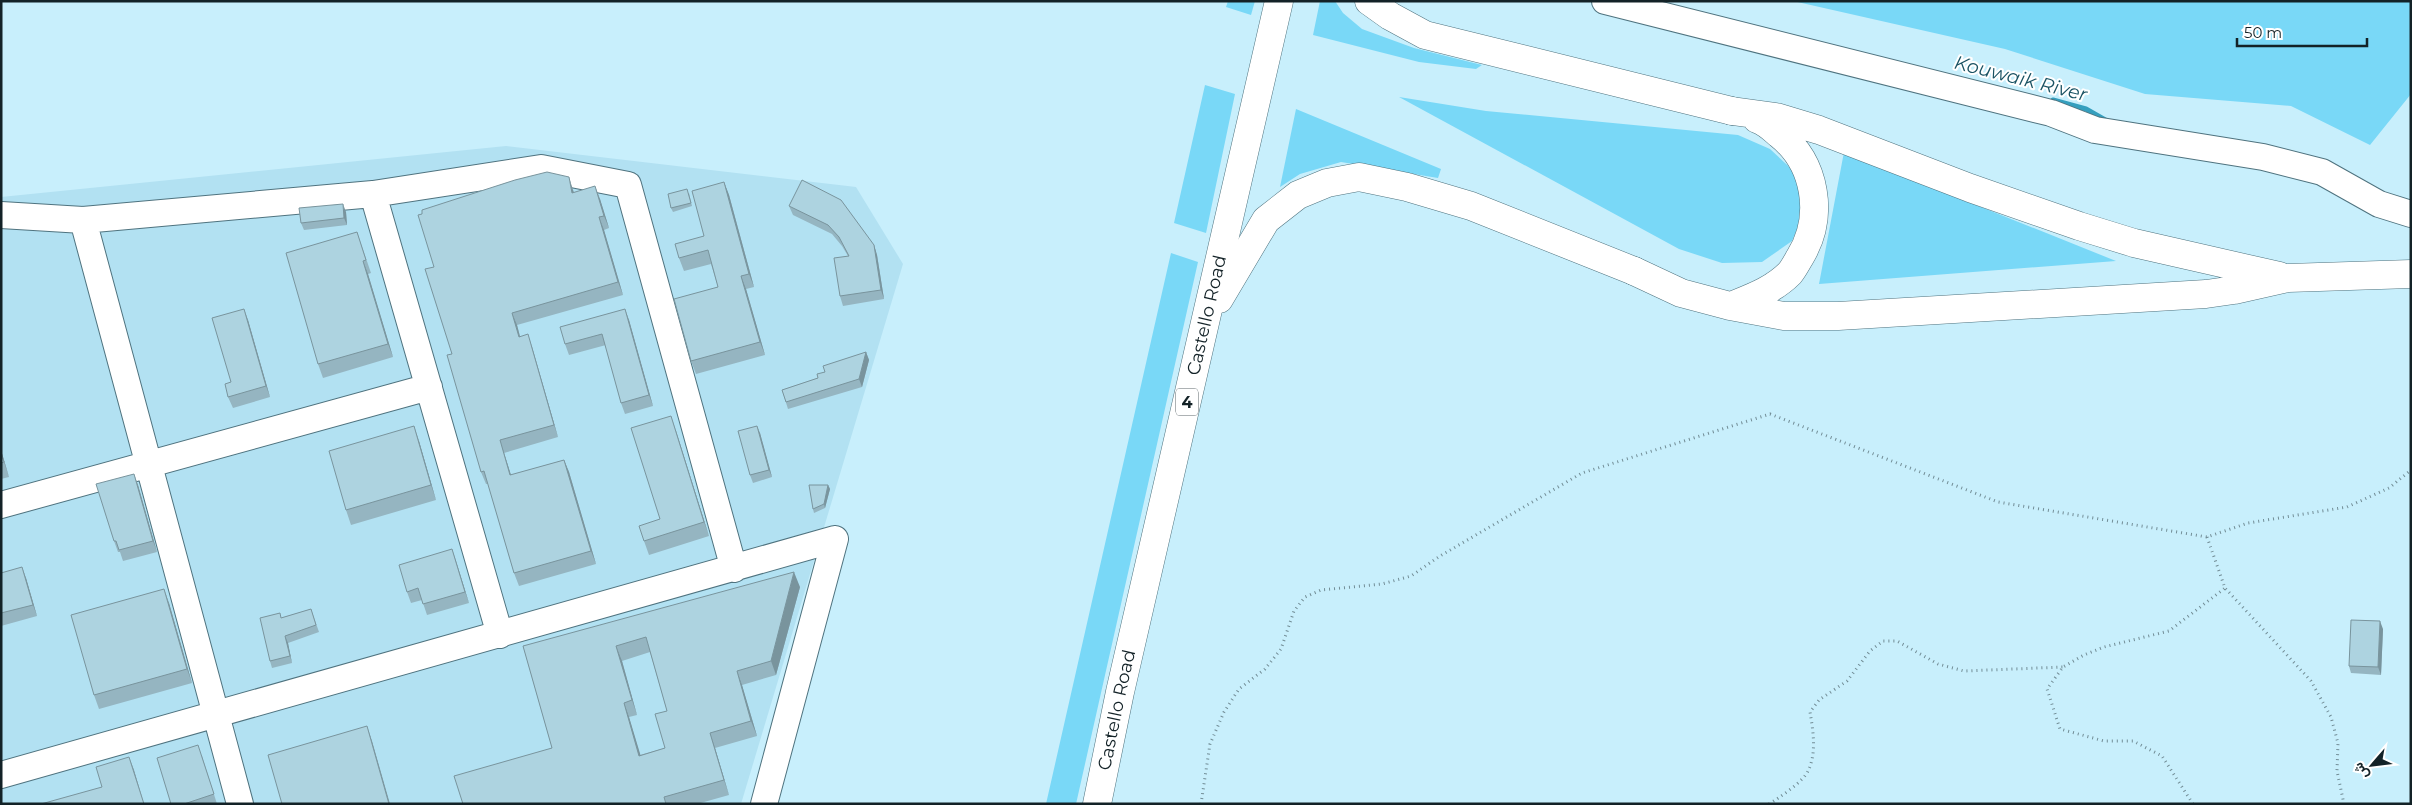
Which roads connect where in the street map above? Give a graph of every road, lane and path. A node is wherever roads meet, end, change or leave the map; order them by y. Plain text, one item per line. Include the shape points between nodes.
1 (1279, 1) edge
2 (1369, 1) edge
3 (1605, 1) edge
4 (1732, 111) junction
5 (373, 194) junction
6 (2411, 214) edge
7 (1, 215) edge
8 (84, 220) junction
9 (2411, 274) edge
10 (2288, 278) junction
11 (1730, 306) junction
12 (1205, 321) junction
13 (428, 387) junction
14 (148, 464) junction
15 (2411, 470) edge
16 (1, 505) edge
17 (2207, 537) junction
18 (734, 570) junction
19 (2225, 588) junction
20 (500, 635) junction
21 (2063, 667) junction
22 (215, 715) junction
23 (1, 774) edge
24 (240, 804) edge
25 (764, 804) edge
26 (1097, 804) edge
27 (1201, 804) edge
28 (1769, 804) edge
29 (2193, 804) edge
30 (2344, 804) edge

1 - 12 main road, Castello Road / 4
2 - 4 main road via 1425,34
3 - 6 street via 2051,113 2095,130 2263,157 2322,172 2378,204
4 - 10 main road via 1776,117 1819,130 1988,194 2134,243
4 - 11 main road via 1765,122 1792,144 1809,174 1815,208 1809,242 1791,272 1764,293
5 - 8 street
5 - 13 street
5 - 18 street via 541,168 628,185
7 - 8 street
8 - 14 street
9 - 10 main road
10 - 11 main road via 2206,294 1838,316 1784,316
11 - 12 main road via 1681,293 1634,270 1471,206 1360,177 1326,183 1298,195 1266,220
12 - 26 main road, Castello Road / 4
13 - 14 street
13 - 20 street
14 - 16 street
14 - 22 street
15 - 17 path via 2389,488 2347,507 2248,523
17 - 19 path
17 - 27 path via 1998,502 1770,414 1582,474 1411,576 1382,584 1321,590 1305,597 1294,611 1281,649 1265,669 1239,689 1224,712 1210,744
18 - 20 street
18 - 25 street via 835,539
19 - 21 path via 2169,631 2104,647
19 - 30 path via 2311,681 2331,717 2338,743 2337,771
20 - 22 street
21 - 28 path via 1964,671 1938,664 1897,641 1883,641 1870,651 1847,681 1819,700 1810,712 1814,738 1808,771 1781,798
21 - 29 path via 2047,689 2060,729 2104,741 2132,740 2162,756
22 - 23 street
22 - 24 street

